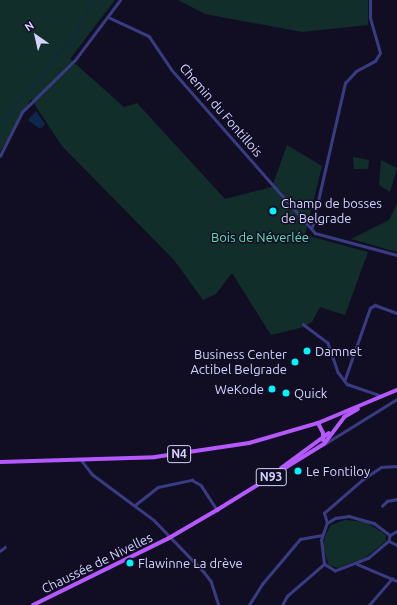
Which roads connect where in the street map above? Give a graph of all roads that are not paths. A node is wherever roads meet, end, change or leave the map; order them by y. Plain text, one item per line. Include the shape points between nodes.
1 (120, 0) edge
2 (370, 0) edge
3 (108, 17) junction
4 (0, 156) edge
5 (312, 228) junction
6 (397, 255) edge
7 (397, 313) edge
8 (303, 324) dead end
9 (345, 380) junction
10 (397, 390) edge
11 (383, 396) junction
12 (397, 399) edge
13 (359, 407) junction
14 (343, 414) junction
15 (318, 423) junction
16 (323, 442) junction
17 (82, 461) junction
18 (0, 462) edge
19 (397, 466) edge
20 (397, 499) edge
21 (135, 505) junction
22 (382, 506) dead end
23 (217, 510) junction
24 (328, 523) junction
25 (397, 531) edge
26 (322, 535) junction
27 (390, 535) junction
28 (169, 538) junction
29 (389, 541) junction
30 (397, 544) edge
31 (5, 547) dead end
32 (0, 550) edge
33 (324, 564) junction
34 (357, 564) junction
35 (392, 579) junction
36 (397, 581) edge
37 (33, 605) edge
38 (219, 605) edge
39 (249, 605) edge
40 (282, 605) edge
41 (369, 605) edge

1 - 3 street
2 - 5 street via 370,17 380,53 374,61 356,71 345,83
3 - 4 street via 75,60 22,112
3 - 5 street, Chemin du Fontillois via 149,36 172,70
5 - 6 street via 315,233
7 - 9 street via 375,305 370,308
8 - 9 street via 328,343 338,372
9 - 11 street via 354,388
10 - 11 main road, N4
11 - 13 main road, N4
12 - 16 street
13 - 14 main road, N4
13 - 16 main road, N93 via 344,417
14 - 15 main road, N4
14 - 16 main road
15 - 16 main road via 323,432
15 - 17 main road, N4 via 249,443 188,453
16 - 23 main road, N93
16 - 23 main road, N93 via 316,444
17 - 18 main road, N4
17 - 21 street via 92,474
19 - 24 street via 381,467 362,480 324,513
20 - 22 street via 387,501
21 - 23 street via 158,487 192,480 201,484
21 - 28 street
23 - 28 main road, N93
24 - 26 street
24 - 27 street via 335,518 361,518 374,523
25 - 27 street
26 - 33 street via 321,552
26 - 39 street via 300,539 262,584
27 - 29 street
28 - 37 main road, Chaussée de Nivelles / N93
28 - 38 street via 207,576
29 - 30 street
29 - 34 street via 376,554
31 - 32 street
33 - 34 street via 335,571
33 - 40 street via 287,596
34 - 35 street
35 - 36 street
35 - 41 street

